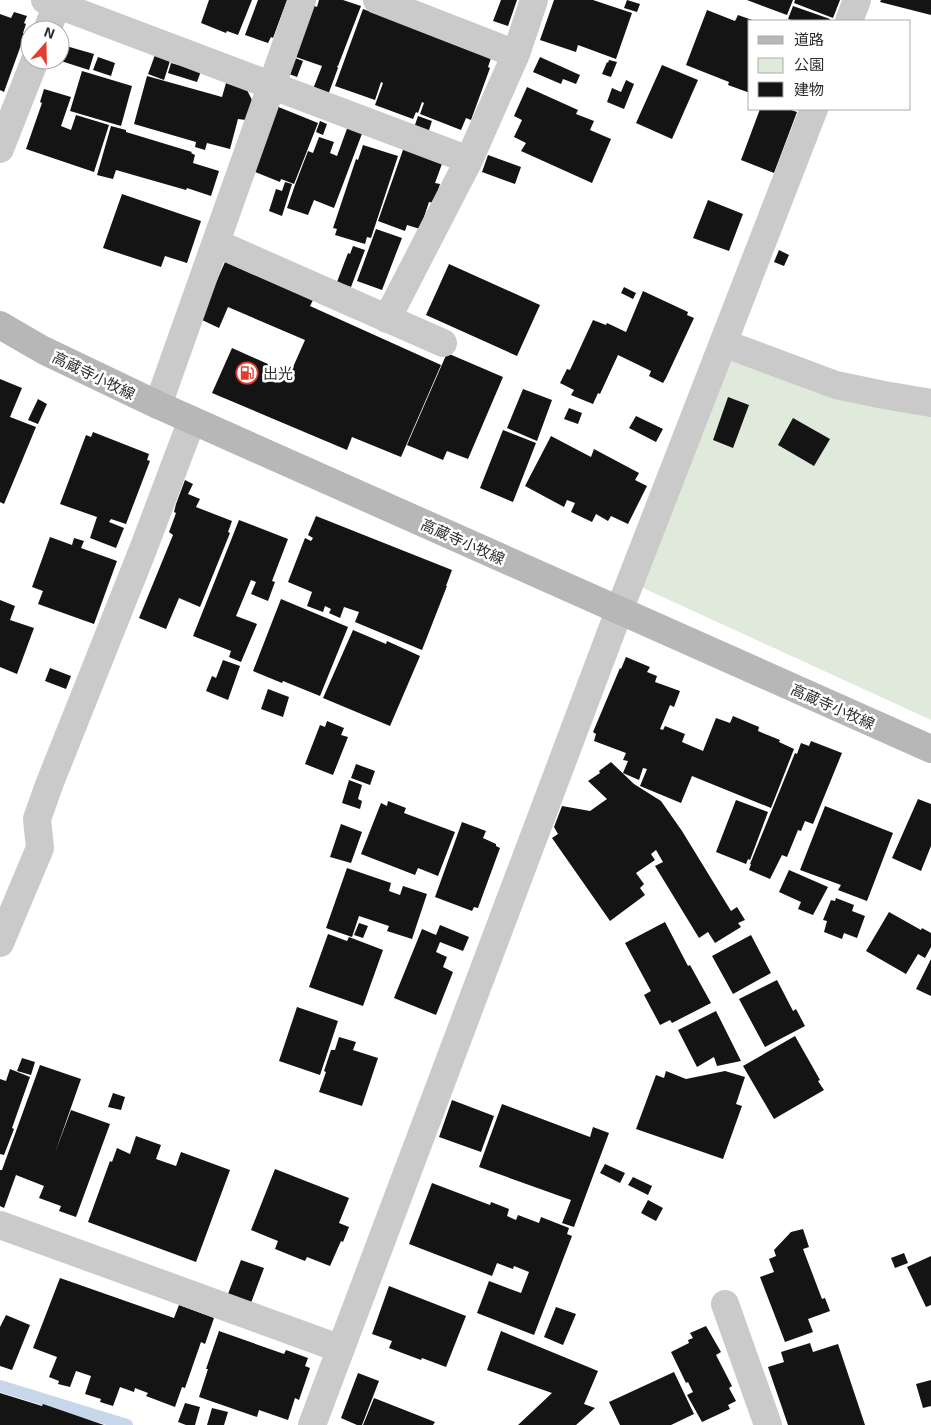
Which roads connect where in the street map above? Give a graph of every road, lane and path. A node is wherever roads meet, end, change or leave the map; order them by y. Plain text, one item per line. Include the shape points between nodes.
1 (302, 0) edge
2 (377, 0) edge
3 (534, 0) edge
4 (857, 0) edge
5 (54, 1) edge
6 (49, 20) edge
7 (848, 20) edge
8 (516, 54) junction
9 (31, 70) edge
10 (271, 85) junction
11 (814, 110) edge
12 (0, 149) edge
13 (469, 160) junction
14 (216, 243) junction
15 (388, 319) junction
16 (0, 325) edge
17 (443, 343) dead end
18 (723, 344) junction
19 (931, 403) edge
20 (158, 405) junction
21 (192, 420) junction
22 (619, 611) junction
23 (931, 749) edge
24 (0, 943) edge
25 (0, 1225) edge
26 (725, 1304) dead end
27 (341, 1349) junction
28 (312, 1425) edge
29 (768, 1425) edge

1 - 10 street
2 - 8 street
3 - 8 street
4 - 7 street
5 - 6 street
5 - 10 street
8 - 13 street
9 - 12 street
10 - 13 street
10 - 14 street
11 - 18 street
13 - 15 street
14 - 15 street
14 - 20 street
15 - 17 street
16 - 20 main road, 高蔵寺小牧線 via 43,350
18 - 19 street via 836,385
18 - 22 street
20 - 21 main road, 高蔵寺小牧線
21 - 22 main road, 高蔵寺小牧線
21 - 24 street via 49,785 37,819 40,848
22 - 23 main road, 高蔵寺小牧線
22 - 27 street
25 - 27 street
26 - 29 street
27 - 28 street

